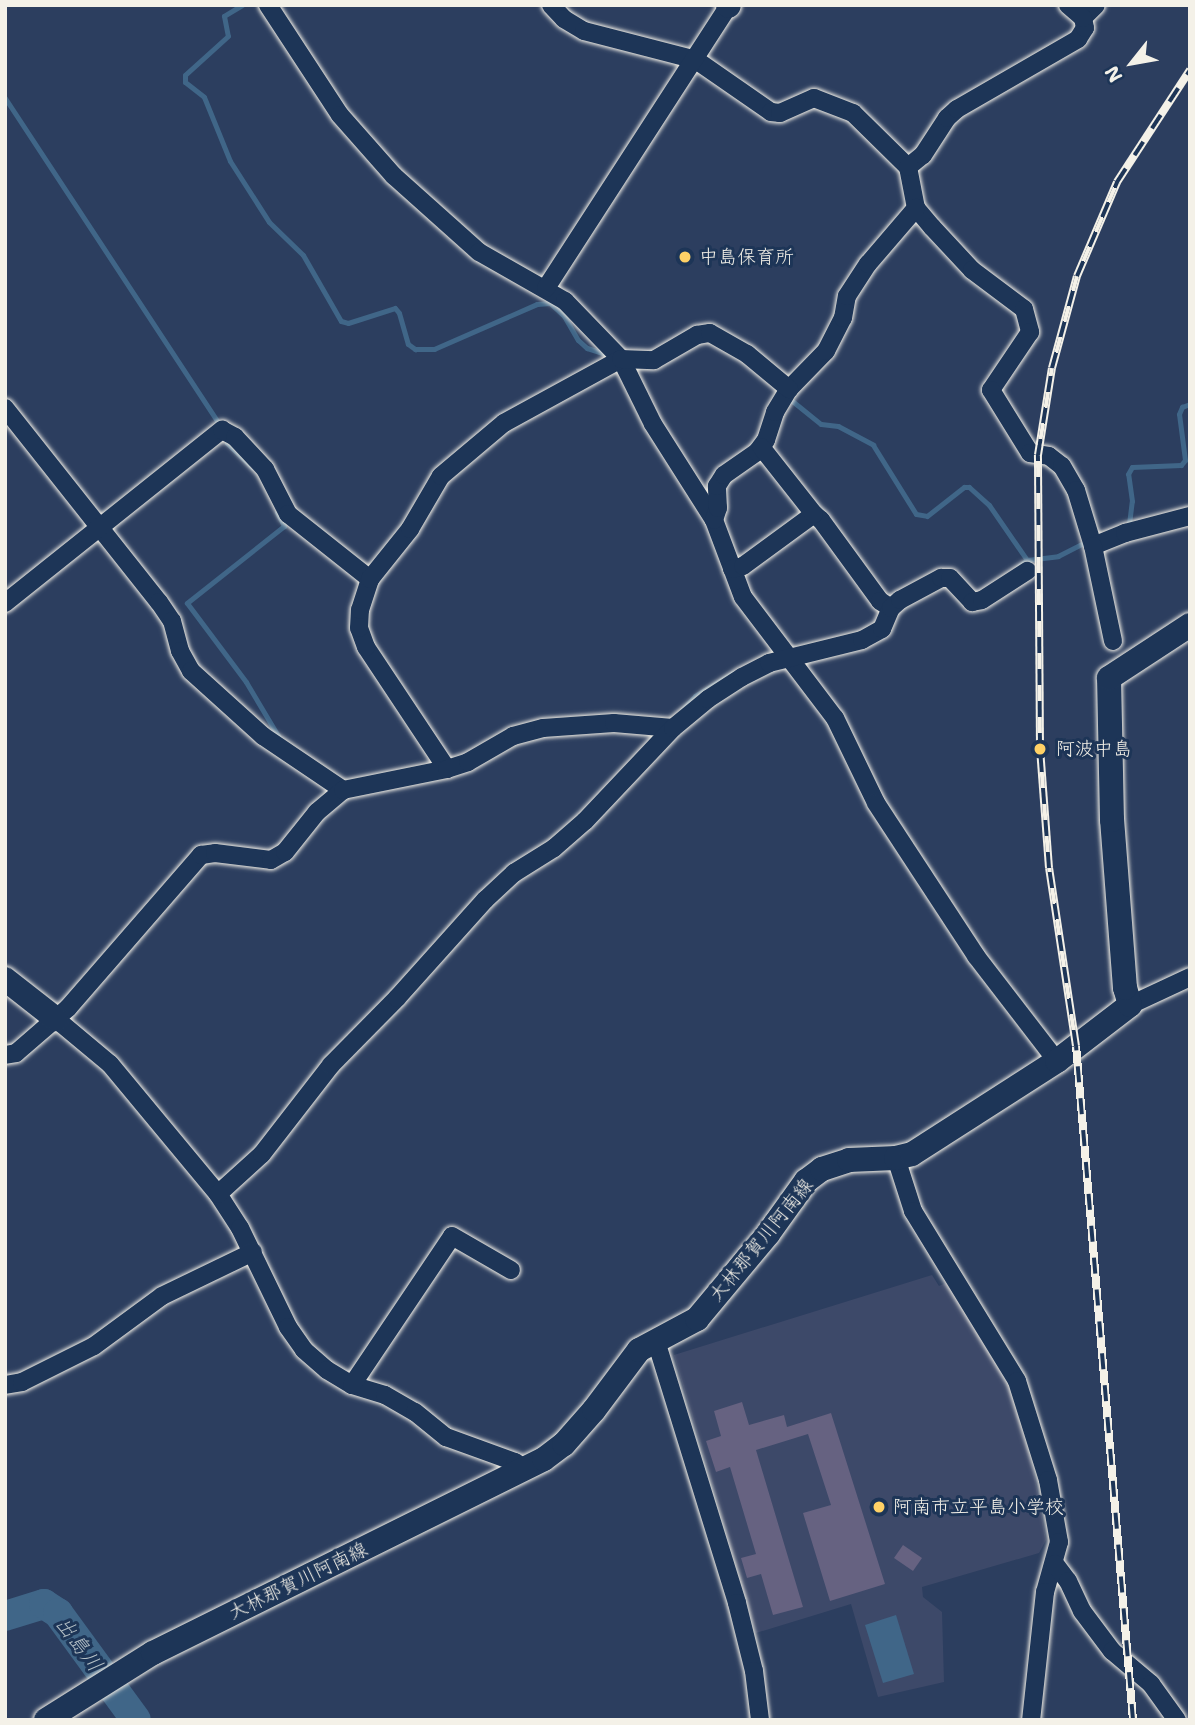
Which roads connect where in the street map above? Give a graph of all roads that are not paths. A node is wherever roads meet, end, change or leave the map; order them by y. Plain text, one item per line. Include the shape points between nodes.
1 (268, 5) edge
2 (551, 5) edge
3 (1068, 5) edge
4 (1096, 5) edge
5 (729, 6) edge
6 (1083, 18) junction
7 (696, 60) junction
8 (908, 167) junction
9 (916, 208) junction
10 (546, 288) junction
11 (621, 359) junction
12 (789, 389) junction
13 (5, 408) edge
14 (761, 447) junction
15 (814, 514) junction
16 (1190, 516) edge
17 (714, 520) junction
18 (99, 529) junction
19 (1092, 542) junction
20 (732, 569) junction
21 (1027, 571) dead end
22 (370, 579) junction
23 (5, 603) edge
24 (886, 605) junction
25 (1190, 625) edge
26 (1113, 642) dead end
27 (789, 658) junction
28 (673, 728) junction
29 (445, 765) junction
30 (343, 790) junction
31 (1190, 977) edge
32 (5, 979) edge
33 (1130, 1006) junction
34 (56, 1019) junction
35 (5, 1055) edge
36 (1057, 1061) junction
37 (896, 1158) junction
38 (218, 1194) junction
39 (253, 1252) junction
40 (511, 1270) dead end
41 (656, 1341) junction
42 (5, 1385) edge
43 (352, 1385) junction
44 (527, 1469) junction
45 (1055, 1564) junction
46 (46, 1720) edge
47 (760, 1720) edge
48 (1031, 1720) edge
49 (1177, 1720) edge

1 - 10 street via 340,116 394,176 479,251
2 - 7 street via 584,31
3 - 6 street
4 - 6 street
5 - 7 street
6 - 8 street via 1085,28 1078,39 952,114 923,155
7 - 8 street via 771,112 780,113 814,98 853,113
7 - 10 street
8 - 9 street
9 - 12 street via 847,296 843,318 826,351
9 - 19 street via 972,270 1024,309 1030,332 991,390 1030,453 1049,456 1062,466 1076,490
10 - 11 street via 565,301
11 - 12 street via 653,360 697,335 710,333 747,354
11 - 17 street via 653,424
11 - 22 street via 504,423 441,476 410,528
12 - 14 street
13 - 18 street
14 - 15 street
14 - 17 street via 724,475
15 - 20 street via 743,566
15 - 24 street
16 - 19 street
17 - 20 street
18 - 22 street via 222,430 235,437 265,469 288,514
18 - 23 street
18 - 30 street via 172,621 191,671 263,736
19 - 26 street
20 - 27 street via 743,597
21 - 24 street via 982,600 972,602 950,578 941,578
22 - 29 street via 360,610 359,628 366,647
24 - 27 street via 882,629 862,640
25 - 33 main road via 1109,678 1112,820
27 - 28 street via 741,677
27 - 36 street via 835,718 876,803 976,956
28 - 29 street via 614,723 543,728 513,736 468,762
28 - 38 street via 585,821 485,900 331,1065 262,1154
29 - 30 street
30 - 34 street via 285,852 271,860 201,855
31 - 33 street
32 - 34 main road
33 - 36 main road, 大林那賀川阿南線
34 - 35 street via 16,1053
34 - 38 street via 110,1064
36 - 37 main road, 大林那賀川阿南線 via 912,1154
37 - 41 main road, 大林那賀川阿南線 via 849,1160 814,1175 697,1319
37 - 45 street via 924,1232 1017,1381 1048,1480 1059,1542
38 - 39 street
39 - 42 street via 162,1296 94,1346 22,1382
39 - 43 street via 288,1327 304,1350
40 - 43 street via 452,1236
41 - 44 main road, 大林那賀川阿南線 via 624,1366 564,1444
41 - 47 street via 737,1602
43 - 44 street via 385,1395 446,1437
44 - 46 main road, 大林那賀川阿南線 via 153,1653
45 - 48 street via 1045,1592
45 - 49 street via 1112,1651 1151,1684

